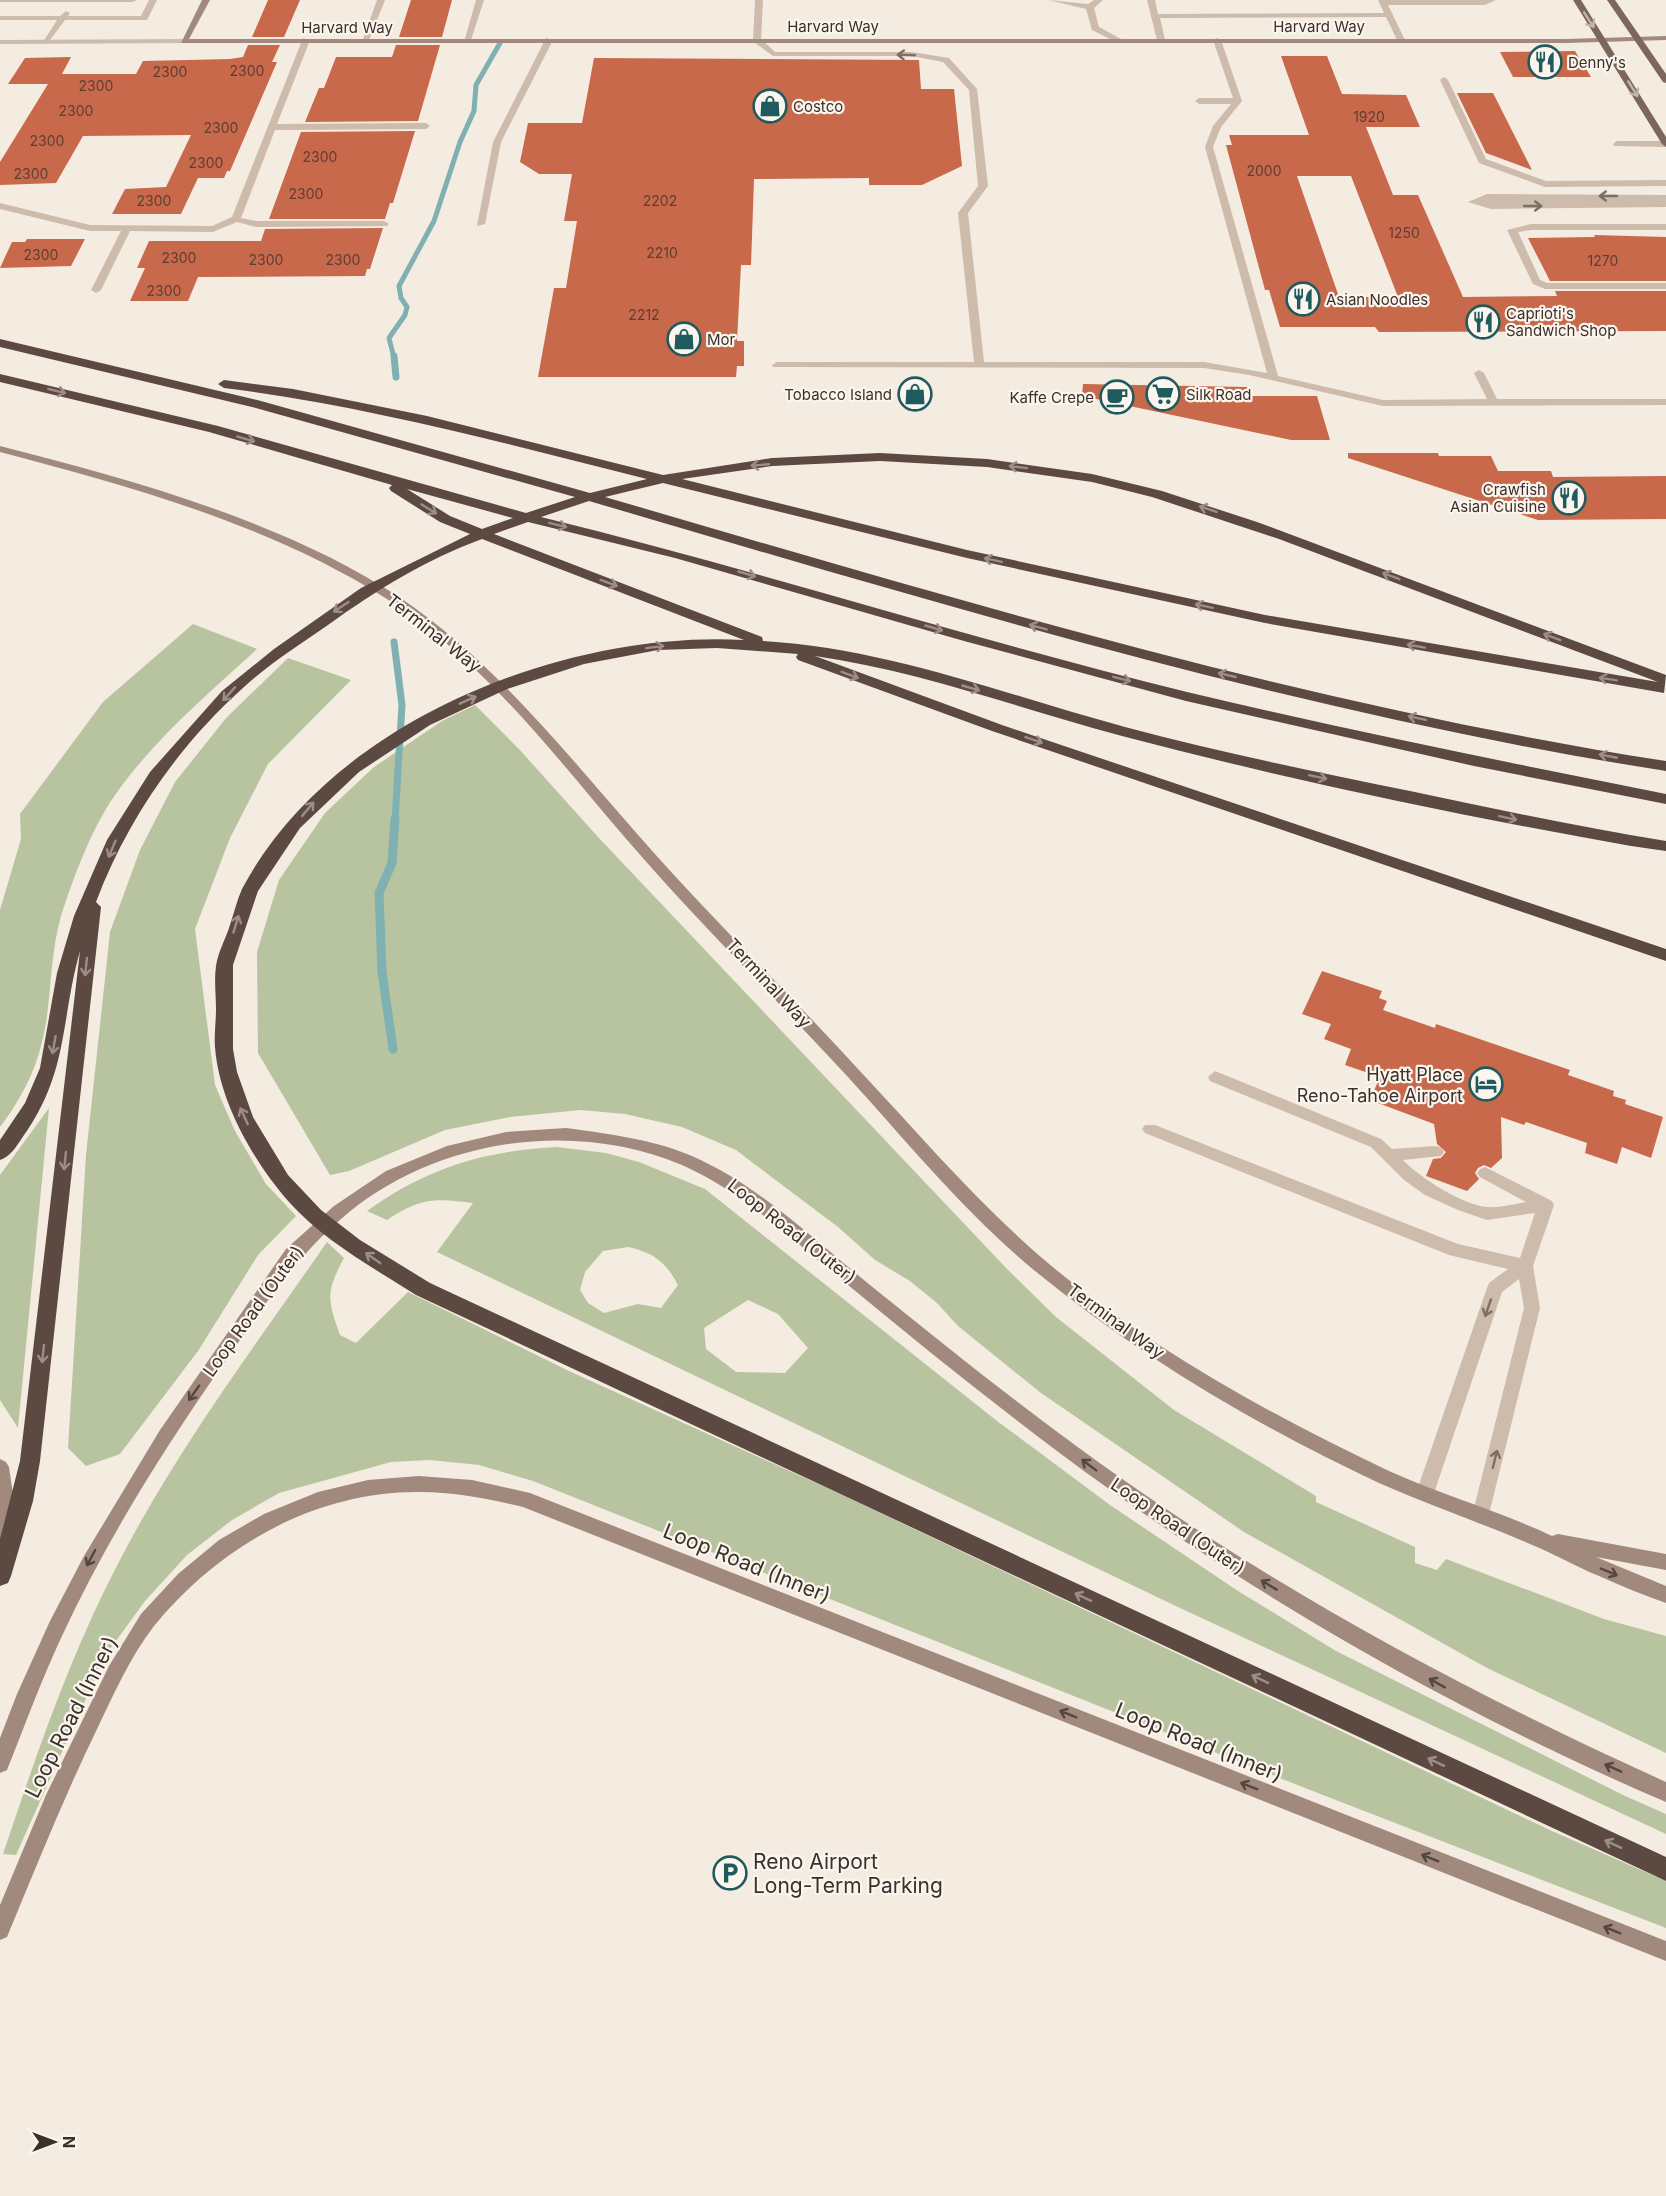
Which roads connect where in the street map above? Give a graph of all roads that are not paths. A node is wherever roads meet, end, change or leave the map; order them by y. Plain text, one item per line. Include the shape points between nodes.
1 (0, 0) edge
2 (74, 0) edge
3 (133, 0) edge
4 (153, 0) edge
5 (206, 0) edge
6 (381, 0) edge
7 (480, 0) edge
8 (759, 0) edge
9 (1052, 0) edge
10 (1059, 0) edge
11 (1065, 0) edge
12 (1071, 0) edge
13 (1078, 0) edge
14 (1099, 0) edge
15 (1151, 0) edge
16 (1492, 0) edge
17 (1577, 0) edge
18 (1611, 0) edge
19 (1383, 1) edge
20 (1088, 2) edge
21 (1389, 15) junction
22 (1156, 16) junction
23 (0, 18) edge
24 (63, 18) junction
25 (1666, 38) edge
26 (1117, 39) junction
27 (1161, 39) junction
28 (1602, 39) junction
29 (1637, 39) junction
30 (306, 40) junction
31 (366, 40) junction
32 (467, 40) junction
33 (549, 40) junction
34 (757, 40) junction
35 (1217, 40) junction
36 (1401, 40) junction
37 (184, 41) junction
38 (0, 42) edge
39 (47, 42) junction
40 (1444, 80) dead end
41 (1666, 80) edge
42 (1199, 101) dead end
43 (1238, 101) junction
44 (426, 126) dead end
45 (271, 127) junction
46 (1617, 144) dead end
47 (1666, 144) edge
48 (1666, 183) edge
49 (1666, 198) edge
50 (1666, 204) edge
51 (0, 206) edge
52 (236, 219) junction
53 (384, 224) dead end
54 (480, 224) dead end
55 (127, 228) junction
56 (1666, 228) edge
57 (1666, 286) edge
58 (96, 290) dead end
59 (0, 343) edge
60 (980, 365) junction
61 (777, 366) dead end
62 (130, 371) junction
63 (1479, 372) dead end
64 (1273, 375) junction
65 (0, 378) edge
66 (1666, 402) edge
67 (1494, 404) junction
68 (0, 449) edge
69 (380, 477) junction
70 (1666, 680) edge
71 (1666, 688) edge
72 (1666, 766) edge
73 (1666, 799) edge
74 (1666, 846) edge
75 (95, 888) junction
76 (1666, 955) edge
77 (1215, 1077) dead end
78 (1150, 1129) dead end
79 (1436, 1152) dead end
80 (0, 1153) edge
81 (1390, 1155) junction
82 (1485, 1173) dead end
83 (1546, 1205) junction
84 (1525, 1266) junction
85 (0, 1467) edge
86 (1425, 1493) junction
87 (1481, 1516) junction
88 (1537, 1538) junction
89 (1666, 1562) edge
90 (0, 1570) edge
91 (0, 1576) edge
92 (1666, 1595) edge
93 (0, 1763) edge
94 (1666, 1792) edge
95 (1666, 1869) edge
96 (0, 1930) edge
97 (1666, 1951) edge

1 - 2 street
2 - 3 street
2 - 24 street
4 - 24 street via 144,18
5 - 37 street
6 - 31 street
7 - 32 street
8 - 34 street
9 - 20 street
10 - 20 street
11 - 20 street
12 - 20 street
13 - 20 street
14 - 20 street
15 - 22 street
16 - 19 street
17 -> 28 main road
18 - 29 main road
19 - 21 street
20 - 26 street via 1095,28
21 - 22 street
21 - 36 street
22 - 27 street
23 - 24 street
24 - 39 street
25 - 29 street, Harvard Way
26 - 27 street, Harvard Way
26 - 34 street, Harvard Way
27 - 35 street, Harvard Way
28 - 29 street, Harvard Way
28 - 36 street, Harvard Way
28 -> 47 main road
29 - 41 main road
30 - 31 street, Harvard Way
30 - 37 street, Harvard Way
30 - 45 street
31 - 32 street, Harvard Way
32 - 33 street, Harvard Way
33 - 34 street, Harvard Way
33 - 54 street via 496,142
60 -> 34 street via 963,213 983,186 973,89 946,60 912,54 773,54
35 - 36 street, Harvard Way
35 - 43 street
37 - 39 street, Harvard Way
38 - 39 street, Harvard Way
40 - 48 street via 1482,161 1545,184
42 - 43 street
43 - 64 street via 1216,126 1209,147
44 - 45 street
45 - 52 street
46 - 47 street
49 -> 50 street via 1487,197 1473,202 1491,206
51 - 55 street via 90,228
52 - 53 street via 256,224
52 - 55 street via 213,228
55 - 58 street
56 - 57 street via 1512,230 1536,282 1545,286
59 - 62 highway
60 - 61 street
60 - 64 street via 1204,365
71 -> 62 highway via 1265,619 966,555 427,420 292,393
72 -> 62 highway via 1434,722 1119,648 337,424
63 - 67 street
64 - 67 street via 1383,403
65 -> 69 highway via 213,429
66 - 67 street
68 - 86 street, Terminal Way via 106,477 213,513 309,551 393,598 462,650 516,702 638,844 918,1147 1038,1264 1136,1339 1275,1422
69 -> 73 highway via 680,555 1176,693 1462,759
69 -> 76 highway via 446,519 867,681
70 -> 75 highway via 1228,515 1095,479 1019,467 933,460 818,460 751,465 634,485 502,525 413,564 340,607 239,684 155,776 122,826
95 -> 74 highway via 423,1289 376,1261 313,1214 277,1173 244,1118 228,1076 221,1028 221,981 237,919 271,855 340,777 431,717 552,668 653,647 727,643 816,650 914,672 1260,765 1573,832
75 -> 80 highway via 68,962 43,1085
75 -> 91 highway via 30,1461
77 - 81 street via 1356,1133
78 - 84 street via 1455,1250
79 - 81 street
81 - 83 street via 1409,1176 1431,1191 1487,1214
82 - 83 street
83 - 84 street
84 -> 86 street via 1495,1288
87 -> 84 street via 1532,1308
85 - 90 street via 6,1508
86 - 87 street, Terminal Way
87 - 88 street, Terminal Way
88 - 89 street, Terminal Way
88 -> 92 street, Terminal Way
94 -> 93 street, Loop Road (Outer) via 1447,1688 1335,1625 1178,1527 1022,1415 722,1176 640,1144 567,1132 481,1142 418,1163 355,1196 298,1246 162,1440 115,1515 59,1620
97 -> 96 street, Loop Road (Inner) via 524,1499 496,1490 436,1482 353,1490 280,1514 234,1541 175,1590 131,1646 105,1690

